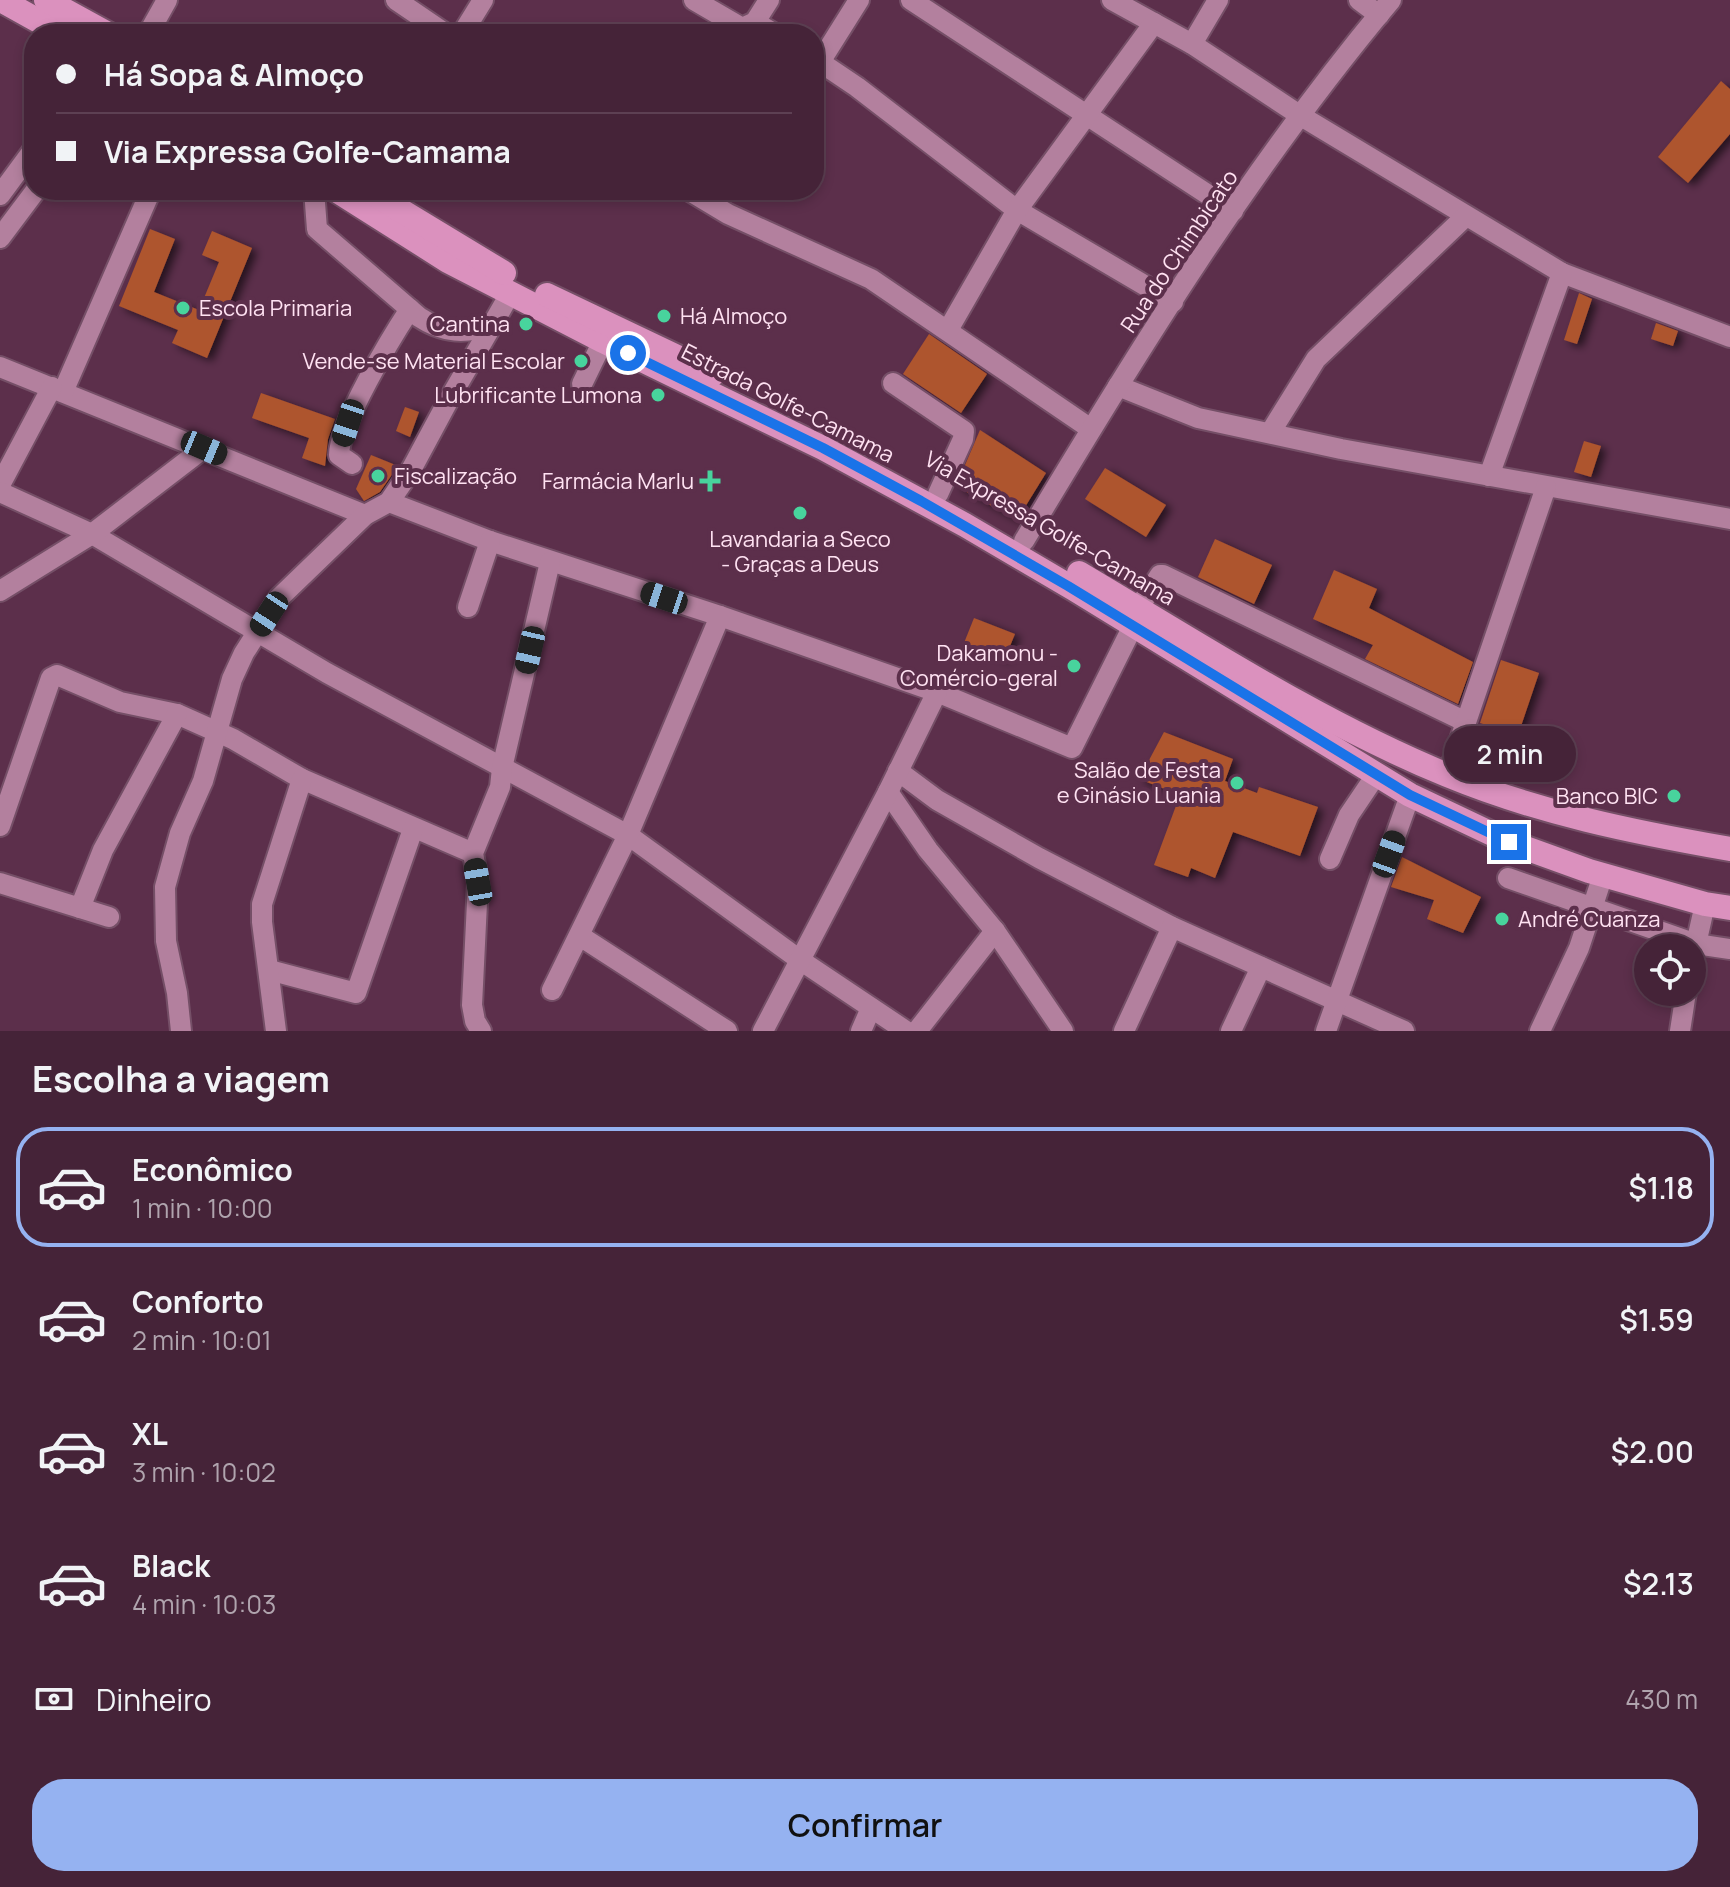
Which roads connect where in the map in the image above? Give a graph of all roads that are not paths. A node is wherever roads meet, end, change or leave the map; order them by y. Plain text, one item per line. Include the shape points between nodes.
1 (1, 0) edge
2 (46, 0) edge
3 (167, 0) edge
4 (396, 0) edge
5 (483, 0) edge
6 (694, 0) edge
7 (769, 0) edge
8 (859, 0) edge
9 (911, 0) edge
10 (1112, 0) edge
11 (1218, 0) edge
12 (1359, 0) edge
13 (1385, 8) edge
14 (755, 22) junction
15 (1154, 23) junction
16 (44, 24) edge
17 (90, 24) edge
18 (154, 24) edge
19 (431, 24) edge
20 (468, 24) edge
21 (735, 24) edge
22 (751, 24) edge
23 (758, 24) edge
24 (1192, 44) junction
25 (824, 50) edge
26 (824, 65) edge
27 (1087, 113) junction
28 (1301, 116) junction
29 (24, 163) edge
30 (0, 195) edge
31 (28, 200) edge
32 (146, 200) edge
33 (315, 200) edge
34 (352, 200) edge
35 (388, 200) edge
36 (705, 200) edge
37 (1017, 210) junction
38 (1233, 211) junction
39 (1466, 216) junction
40 (0, 238) edge
41 (1562, 273) junction
42 (510, 294) junction
43 (1173, 302) junction
44 (410, 309) junction
45 (493, 324) junction
46 (948, 330) junction
47 (1730, 337) edge
48 (603, 341) junction
49 (0, 367) edge
50 (893, 383) dead end
51 (582, 384) dead end
52 (1118, 386) junction
53 (57, 390) junction
54 (1091, 429) junction
55 (1270, 433) junction
56 (204, 448) junction
57 (352, 464) dead end
58 (1489, 476) junction
59 (0, 485) edge
60 (1546, 487) junction
61 (0, 492) edge
62 (938, 494) junction
63 (389, 502) junction
64 (365, 515) junction
65 (1730, 519) edge
66 (965, 525) joint
67 (92, 534) junction
68 (490, 541) junction
69 (1024, 541) junction
70 (550, 562) junction
71 (0, 591) edge
72 (468, 607) dead end
73 (720, 616) junction
74 (1136, 617) junction
75 (258, 631) junction
76 (937, 692) junction
77 (177, 714) junction
78 (1466, 722) junction
79 (217, 731) junction
80 (502, 768) junction
81 (898, 771) junction
82 (1376, 775) junction
83 (1448, 775) junction
84 (302, 779) junction
85 (888, 792) junction
86 (1410, 795) junction
87 (0, 826) edge
88 (413, 829) junction
89 (628, 835) junction
90 (1730, 849) edge
91 (473, 853) junction
92 (1330, 859) dead end
93 (1603, 875) junction
94 (1508, 878) dead end
95 (0, 883) edge
96 (1705, 904) junction
97 (80, 908) junction
98 (1730, 908) edge
99 (1592, 909) junction
100 (109, 917) dead end
101 (1172, 927) junction
102 (995, 931) junction
103 (1650, 934) edge
104 (1698, 934) edge
105 (580, 936) junction
106 (1730, 949) edge
107 (1706, 952) edge
108 (800, 960) junction
109 (1261, 967) junction
110 (269, 970) junction
111 (552, 990) dead end
112 (1337, 1000) junction
113 (1684, 1006) edge
114 (871, 1008) junction
115 (181, 1031) edge
116 (276, 1031) edge
117 (481, 1031) edge
118 (727, 1031) edge
119 (763, 1031) edge
120 (861, 1031) edge
121 (906, 1031) edge
122 (917, 1031) edge
123 (1063, 1031) edge
124 (1124, 1031) edge
125 (1231, 1031) edge
126 (1326, 1031) edge
127 (1404, 1031) edge
128 (1540, 1031) edge
129 (1680, 1031) edge

1 - 16 highway
2 - 17 highway
3 - 18 street
4 - 19 street
5 - 20 street
6 - 21 street
7 - 14 street
8 - 25 street
9 - 27 street
10 - 15 street
11 - 24 street
12 - 13 street
13 - 28 street, Rua do Chimbicato
14 - 22 street
14 - 23 street
15 - 24 street
15 - 27 street
24 - 28 street
26 - 37 street
27 - 37 street
27 - 38 street
28 - 38 street, Rua do Chimbicato
28 - 39 street
29 - 30 street
31 - 40 street
32 - 53 street
33 - 44 street via 317,229
34 - 42 highway, Estrada Golfe-Camama
35 - 62 highway, Via Expressa Golfe-Camama via 514,279 786,411
36 - 46 street via 871,279
37 - 43 street
37 - 46 street
38 - 43 street, Rua do Chimbicato
39 - 41 street
39 - 55 street via 1316,359
41 - 47 street
41 - 58 street
42 - 45 street
42 - 48 highway, Estrada Golfe-Camama
43 - 52 street, Rua do Chimbicato
44 - 45 street via 444,330 469,332
44 - 57 street via 348,423 339,455
45 - 63 street
46 - 54 street
48 - 51 street
48 - 66 highway, Estrada Golfe-Camama via 823,448
49 - 53 street
50 - 62 street via 964,431
52 - 54 street, Rua do Chimbicato
52 - 55 street via 1198,418
53 - 56 street
53 - 59 street
54 - 69 street, Rua do Chimbicato
55 - 58 street
56 - 64 street
56 - 67 street
58 - 60 street
60 - 65 street
60 - 78 street
61 - 67 street
62 - 69 highway, Via Expressa Golfe-Camama
63 - 64 street
63 - 68 street
64 - 75 street via 279,598
66 - 74 highway, Via Expressa Golfe-Camama
67 - 71 street
67 - 75 street
68 - 70 street
68 - 72 street
69 - 74 highway, Via Expressa Golfe-Camama
70 - 73 street
70 - 80 street
73 - 76 street
73 - 89 street
74 - 76 street via 1072,748
74 - 78 street via 1163,575
74 - 82 highway, Via Expressa Golfe-Camama
74 - 83 highway, Via Expressa Golfe-Camama
75 - 79 street via 232,679
75 - 80 street
76 - 81 street
77 - 79 street
77 - 87 street via 120,702 63,675 51,678
77 - 97 street via 103,850
78 - 83 street
79 - 84 street
79 - 115 street via 165,887 166,941
80 - 89 street
80 - 91 street via 500,787
81 - 85 street
81 - 101 street via 937,800
82 - 86 highway, Via Expressa Golfe-Camama
82 - 92 street via 1349,815
83 - 90 highway, Via Expressa Golfe-Camama via 1587,822
84 - 88 street
84 - 110 street via 262,904
85 - 102 street
85 - 108 street
86 - 93 highway, Via Expressa Golfe-Camama via 1509,842
86 - 112 street
88 - 91 street
88 - 110 street via 356,993
89 - 105 street
89 - 108 street
91 - 117 street via 478,882 472,1005
93 - 96 highway, Via Expressa Golfe-Camama
93 - 99 street
94 - 99 street
95 - 97 street
96 - 98 highway, Via Expressa Golfe-Camama
96 - 104 street
97 - 100 street
99 - 103 street
99 - 128 street
101 - 109 street
101 - 124 street
102 - 122 street
102 - 123 street
105 - 111 street
105 - 118 street
106 - 107 street
108 - 114 street
108 - 119 street
109 - 112 street
109 - 125 street
110 - 116 street
112 - 126 street
112 - 127 street
113 - 129 street
114 - 120 street
114 - 121 street

